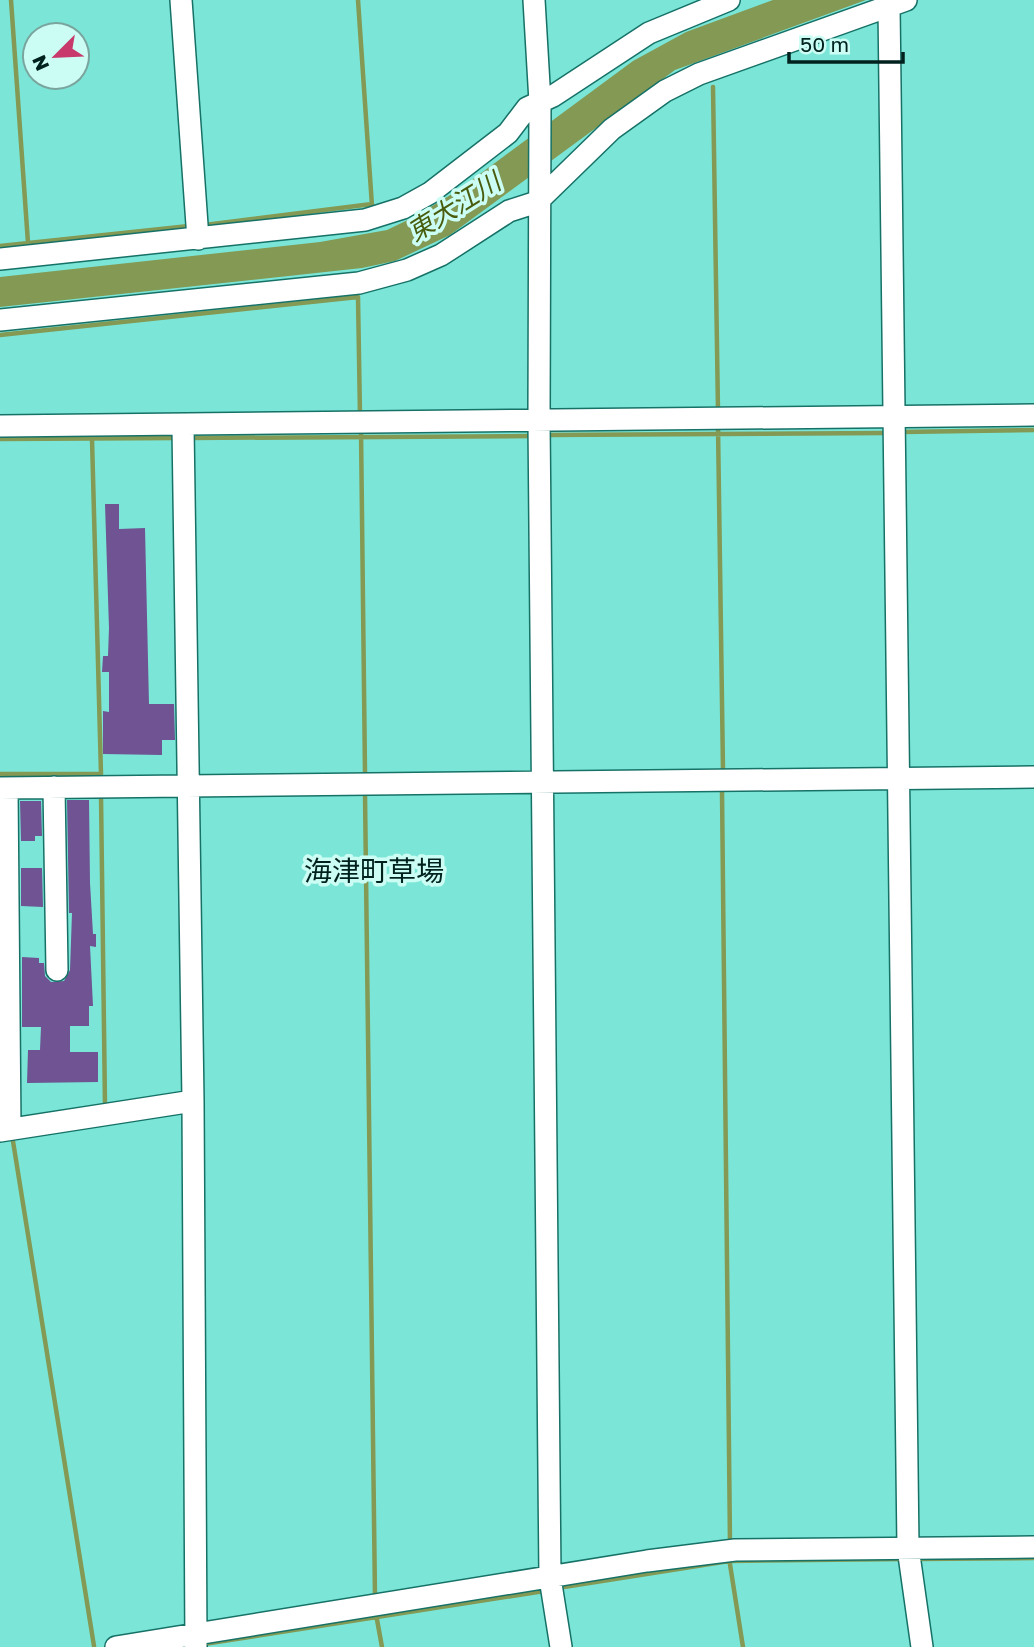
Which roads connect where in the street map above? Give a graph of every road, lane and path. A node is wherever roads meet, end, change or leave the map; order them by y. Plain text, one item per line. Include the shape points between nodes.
1 (181, 0) edge
2 (534, 0) edge
3 (720, 2) edge
4 (897, 3) edge
5 (540, 108) junction
6 (538, 195) junction
7 (198, 239) junction
8 (0, 260) edge
9 (0, 320) edge
10 (1034, 415) edge
11 (893, 416) junction
12 (539, 421) junction
13 (0, 426) edge
14 (183, 427) junction
15 (1034, 776) edge
16 (898, 778) junction
17 (541, 780) junction
18 (187, 786) junction
19 (54, 787) junction
20 (3, 788) edge
21 (4, 906) edge
22 (57, 970) dead end
23 (193, 1101) junction
24 (5, 1130) edge
25 (1034, 1547) edge
26 (908, 1548) junction
27 (550, 1578) junction
28 (195, 1640) edge
29 (116, 1647) edge
30 (561, 1647) edge
31 (922, 1647) edge

1 - 7 street
2 - 5 street
3 - 5 street via 649,33
4 - 6 street via 699,74 666,91 612,129
4 - 11 street
5 - 6 street
5 - 7 street via 527,108 508,133 455,176 403,208 365,220
6 - 9 street via 441,255 359,283
6 - 12 street
7 - 8 street
10 - 11 street
11 - 12 street
11 - 16 street
12 - 14 street
12 - 17 street
13 - 14 street
14 - 18 street
15 - 16 street
16 - 17 street
16 - 26 street
17 - 18 street
17 - 27 street
18 - 19 street
18 - 23 street
19 - 20 street
19 - 22 street
20 - 21 street
21 - 24 street
23 - 24 street
23 - 28 street
25 - 26 street
26 - 27 street via 734,1550
26 - 31 street
27 - 28 street
27 - 30 street
28 - 29 street

